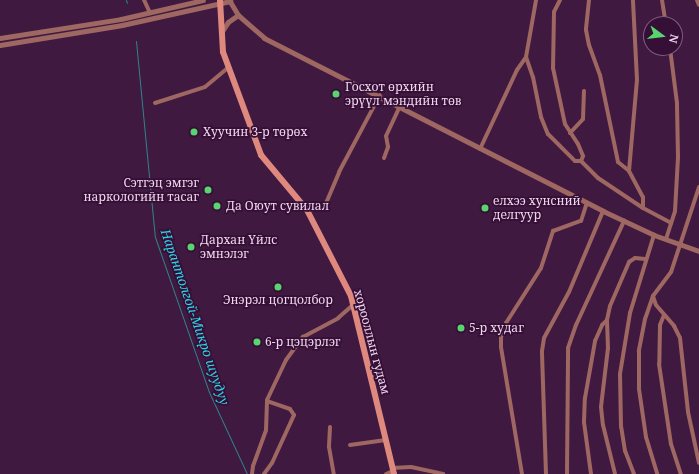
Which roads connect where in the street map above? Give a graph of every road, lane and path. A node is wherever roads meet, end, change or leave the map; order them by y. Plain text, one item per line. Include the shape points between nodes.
1 (144, 0) edge
2 (203, 0) edge
3 (229, 0) edge
4 (536, 0) edge
5 (560, 0) edge
6 (589, 0) edge
7 (633, 0) edge
8 (662, 0) edge
9 (697, 0) edge
10 (220, 2) edge
11 (699, 4) edge
12 (150, 13) junction
13 (238, 15) junction
14 (665, 16) edge
15 (222, 32) junction
16 (0, 38) edge
17 (0, 45) edge
18 (671, 56) edge
19 (526, 57) junction
20 (228, 68) junction
21 (584, 92) dead end
22 (380, 95) junction
23 (155, 103) dead end
24 (400, 106) junction
25 (570, 133) junction
26 (480, 149) junction
27 (384, 158) dead end
28 (581, 161) junction
29 (629, 171) junction
30 (699, 187) edge
31 (587, 203) junction
32 (643, 208) junction
33 (307, 210) junction
34 (603, 212) junction
35 (624, 221) junction
36 (671, 223) junction
37 (654, 235) junction
38 (666, 239) junction
39 (681, 243) junction
40 (698, 248) edge
41 (645, 259) junction
42 (653, 296) junction
43 (353, 305) junction
44 (664, 315) junction
45 (607, 320) junction
46 (267, 401) junction
47 (330, 427) dead end
48 (386, 440) junction
49 (350, 445) dead end
50 (699, 462) edge
51 (393, 471) edge
52 (252, 474) edge
53 (264, 474) edge
54 (334, 474) edge
55 (386, 474) edge
56 (443, 474) edge
57 (522, 474) edge
58 (546, 474) edge
59 (567, 474) edge
60 (591, 474) edge
61 (616, 474) edge
62 (634, 474) edge
63 (657, 474) edge
64 (681, 474) edge

1 - 12 street
2 - 12 street
3 - 10 street
3 - 13 street
4 - 19 street
5 - 25 street via 554,12 553,68 562,114
6 - 29 street via 586,17 589,45 600,75 618,162
7 - 29 street via 637,80
8 - 14 street
9 - 11 street
10 - 15 main road, хорооллын гудам
10 - 17 street via 122,25
12 - 16 street
13 - 15 street via 228,22
13 - 22 street via 264,38
15 - 20 main road, хорооллын гудам via 223,52
18 - 36 street via 677,103 678,157 675,211
19 - 26 street via 517,70
19 - 28 street via 541,117 548,134 575,161
20 - 23 street via 206,87
20 - 33 main road, хорооллын гудам via 262,155
21 - 25 street via 583,119
22 - 24 street
22 - 33 street via 339,172 324,208
24 - 26 street
24 - 27 street via 386,136 388,146
25 - 28 street via 583,156
26 - 31 street
28 - 32 street via 598,178
29 - 32 street via 643,197
30 - 39 street
31 - 34 street
31 - 57 street via 581,221 554,231 541,268 506,323 501,337 500,347
32 - 36 street
33 - 43 main road, хорооллын гудам
34 - 35 street
34 - 58 street via 569,292 544,338 542,351
35 - 37 street
35 - 59 street via 568,348
36 - 38 street
37 - 38 street
37 - 41 street
38 - 39 street
39 - 40 street
39 - 42 street via 671,272
41 - 45 street via 635,258 629,262 610,306
41 - 62 street via 630,313 620,374 622,435
42 - 44 street
42 - 63 street via 645,319 639,351 639,389 647,443
43 - 46 street via 338,318 303,337 286,360
43 - 48 main road, хорооллын гудам
44 - 50 street via 680,338 690,425
44 - 64 street via 660,326 659,364 671,444
45 - 60 street via 595,342 585,398 584,422
45 - 61 street via 608,348 601,407
46 - 52 street via 266,430 252,466
46 - 53 street via 290,409 294,415 272,463
47 - 54 street via 329,447
48 - 49 street
48 - 51 main road, хорооллын гудам
51 - 55 street
51 - 56 street via 411,467

